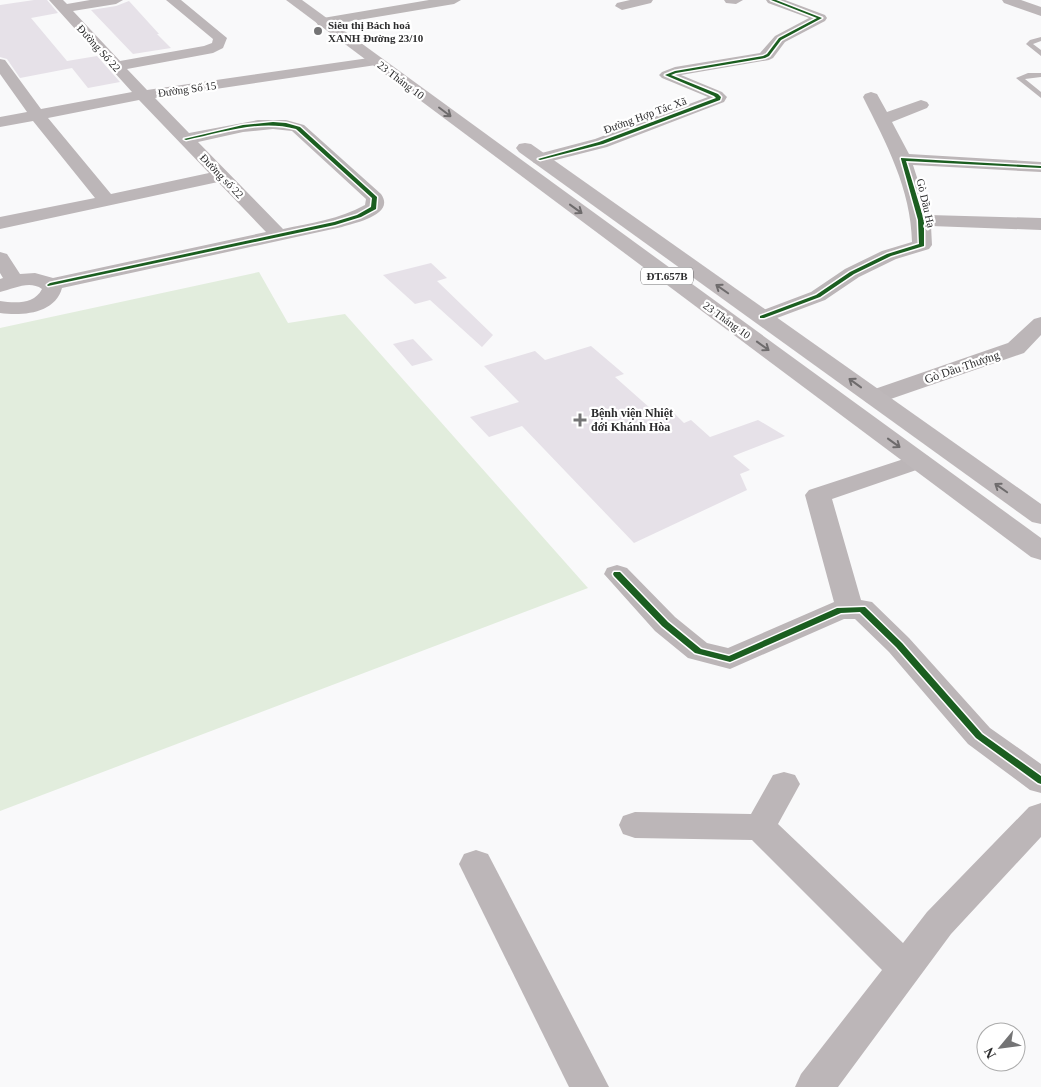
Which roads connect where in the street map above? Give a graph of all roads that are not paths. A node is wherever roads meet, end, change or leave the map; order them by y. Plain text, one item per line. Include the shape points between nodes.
1 (116, 0) edge
2 (173, 0) edge
3 (293, 0) edge
4 (317, 0) edge
5 (454, 0) edge
6 (646, 0) edge
7 (731, 0) edge
8 (736, 0) edge
9 (773, 0) edge
10 (1009, 0) edge
11 (60, 4) edge
12 (622, 6) dead end
13 (1041, 12) edge
14 (332, 20) junction
15 (1041, 39) edge
16 (1041, 54) edge
17 (376, 61) junction
18 (0, 63) edge
19 (116, 66) junction
20 (1041, 75) edge
21 (143, 95) junction
22 (1041, 96) edge
23 (871, 98) dead end
24 (921, 105) dead end
25 (37, 115) junction
26 (882, 120) junction
27 (0, 122) edge
28 (186, 139) junction
29 (540, 159) junction
30 (903, 159) junction
31 (1041, 167) edge
32 (222, 176) junction
33 (106, 200) junction
34 (921, 220) junction
35 (0, 223) edge
36 (1041, 224) edge
37 (279, 235) junction
38 (0, 258) edge
39 (7, 284) edge
40 (50, 285) junction
41 (0, 307) edge
42 (762, 317) junction
43 (1041, 323) edge
44 (874, 397) junction
45 (918, 461) junction
46 (1041, 516) edge
47 (1041, 551) edge
48 (617, 574) dead end
49 (850, 610) junction
50 (1041, 781) edge
51 (784, 784) dead end
52 (1041, 816) edge
53 (635, 825) dead end
54 (760, 828) junction
55 (476, 864) dead end
56 (904, 968) junction
57 (589, 1087) edge
58 (815, 1087) edge

1 - 11 street, Đường số 22
2 - 19 street, Đường số 22 via 220,38 218,45 208,50
3 - 14 main road, 23 Tháng 10 / ĐT.657B
4 - 14 main road, 23 Tháng 10 / ĐT.657B
5 - 14 street
6 - 12 street
7 - 8 street
9 - 29 street, Đường Hợp Tác Xã via 820,18 780,39 764,57 667,75 719,96 718,99 601,143
10 - 13 street
11 - 19 street, Đường Số 22
14 - 17 main road, 23 Tháng 10 / ĐT.657B
14 - 29 main road, 23 Tháng 10 / ĐT.657B
15 - 16 lane via 1029,44
17 - 21 street, Đường Số 15
17 -> 45 main road, 23 Tháng 10 / ĐT.657B
18 - 25 street
19 - 21 street, Đường Số 22
20 - 22 lane via 1020,78
21 - 25 street, Đường Số 15
21 - 28 street, Đường số 22
23 - 26 street
24 - 26 street
25 - 27 street, Đường Số 15
25 - 33 street
26 - 30 street
28 - 32 street, Đường số 22
28 - 37 street via 259,125 289,124 298,128 375,198 374,208 358,216
42 -> 29 main road, 23 Tháng 10 / ĐT.657B
30 - 31 street, Gò Dầu Hạ
30 - 34 street, Gò Dầu Hạ
32 - 33 street
32 - 37 street, Đường số 22
33 - 35 street
34 - 36 street
34 - 42 street, Gò Dầu Hạ via 922,245 888,255 852,273 818,296
37 - 40 street
38 - 39 street
39 - 40 street via 36,280
40 - 41 street via 51,294 39,303 19,308
44 -> 42 main road, 23 Tháng 10 / ĐT.657B
43 - 44 street, Gò Dầu Thượng via 1016,348
46 -> 44 main road, 23 Tháng 10 / ĐT.657B
45 - 47 main road, 23 Tháng 10 / ĐT.657B
45 - 49 street via 818,495
48 - 49 street via 665,624 698,651 730,659 840,610
49 - 50 street via 862,609 900,645 979,736
51 - 54 street
52 - 56 street via 939,923
53 - 54 street
54 - 56 street
55 - 57 street
56 - 58 street

